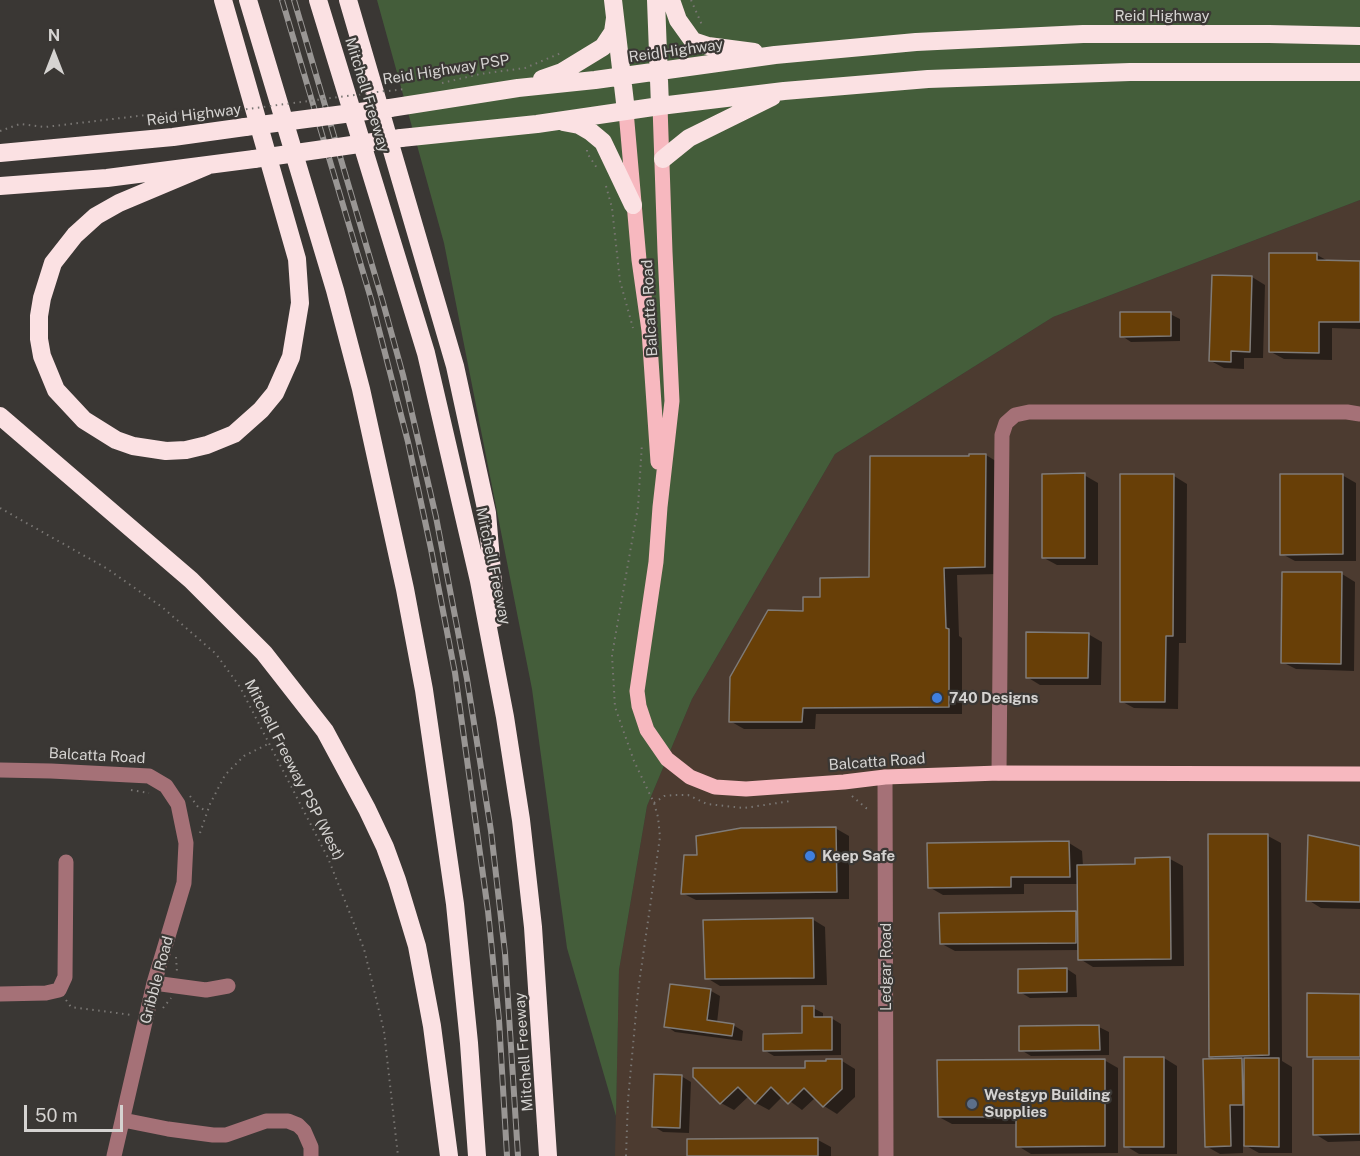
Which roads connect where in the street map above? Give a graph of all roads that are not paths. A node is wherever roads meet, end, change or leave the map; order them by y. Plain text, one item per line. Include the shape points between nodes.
1 (222, 0) edge
2 (248, 0) edge
3 (318, 0) edge
4 (348, 0) edge
5 (656, 0) edge
6 (671, 0) edge
7 (614, 9) edge
8 (1360, 36) edge
9 (775, 55) junction
10 (658, 72) junction
11 (1360, 72) edge
12 (622, 76) junction
13 (518, 88) junction
14 (784, 91) junction
15 (660, 106) junction
16 (626, 111) junction
17 (557, 121) junction
18 (0, 153) edge
19 (663, 159) junction
20 (207, 166) junction
21 (0, 186) edge
22 (633, 205) junction
23 (1360, 414) edge
24 (0, 416) edge
25 (660, 507) junction
26 (505, 717) junction
27 (0, 770) edge
28 (999, 773) junction
29 (1360, 774) edge
30 (885, 777) junction
31 (178, 804) joint
32 (66, 862) dead end
33 (154, 983) junction
34 (228, 986) dead end
35 (0, 994) edge
36 (123, 1120) junction
37 (114, 1156) edge
38 (311, 1156) edge
39 (449, 1156) edge
40 (477, 1156) edge
41 (548, 1156) edge
42 (886, 1156) edge

1 - 20 highway via 297,259 300,303 291,357 275,393 234,434 186,450 133,446 84,420 56,390 39,339 42,298 52,263 96,216
2 - 40 highway via 338,301 405,589 455,904
3 - 26 highway, Mitchell Freeway via 426,353 479,581
4 - 26 highway via 455,366 487,513
5 - 10 highway
6 - 9 highway via 678,20 693,40 708,46
7 - 12 highway
7 - 13 highway via 613,32 596,52 562,72
8 - 9 highway, Reid Highway via 1083,34 916,42
9 - 10 highway, Reid Highway
10 - 12 highway, Reid Highway
10 - 15 highway
11 - 14 highway via 1029,74
12 - 13 highway, Reid Highway
12 - 16 highway
13 - 18 highway, Reid Highway, bridge via 388,99 242,119 173,137
14 - 15 highway
14 - 19 highway via 689,138
15 - 16 highway
15 - 19 main road, Balcatta Road
16 - 17 highway
16 - 22 main road, Balcatta Road
17 - 20 highway, bridge via 401,138
17 - 22 highway via 579,125 603,142
19 - 25 main road, Balcatta Road via 672,401
20 - 21 highway
22 - 25 main road, Balcatta Road via 649,331
23 - 28 street via 1029,412 1015,415 1006,423 1002,435
24 - 39 highway via 190,580 264,653 325,731 367,809 398,880 414,935 432,1026
25 - 30 main road, Balcatta Road via 638,691 647,730 667,759 690,777 725,787
26 - 41 highway, Mitchell Freeway via 533,927
27 - 31 street, Balcatta Road via 149,776 166,786
28 - 29 main road, Balcatta Road
28 - 30 main road, Balcatta Road
30 - 42 street, Ledgar Road
31 - 33 street, Gribble Road via 186,843 184,883
32 - 35 street via 65,977 59,990
33 - 34 street via 206,990
33 - 36 street, Gribble Road
36 - 37 street, Gribble Road
36 - 38 street via 213,1135 266,1120 288,1121 304,1131

